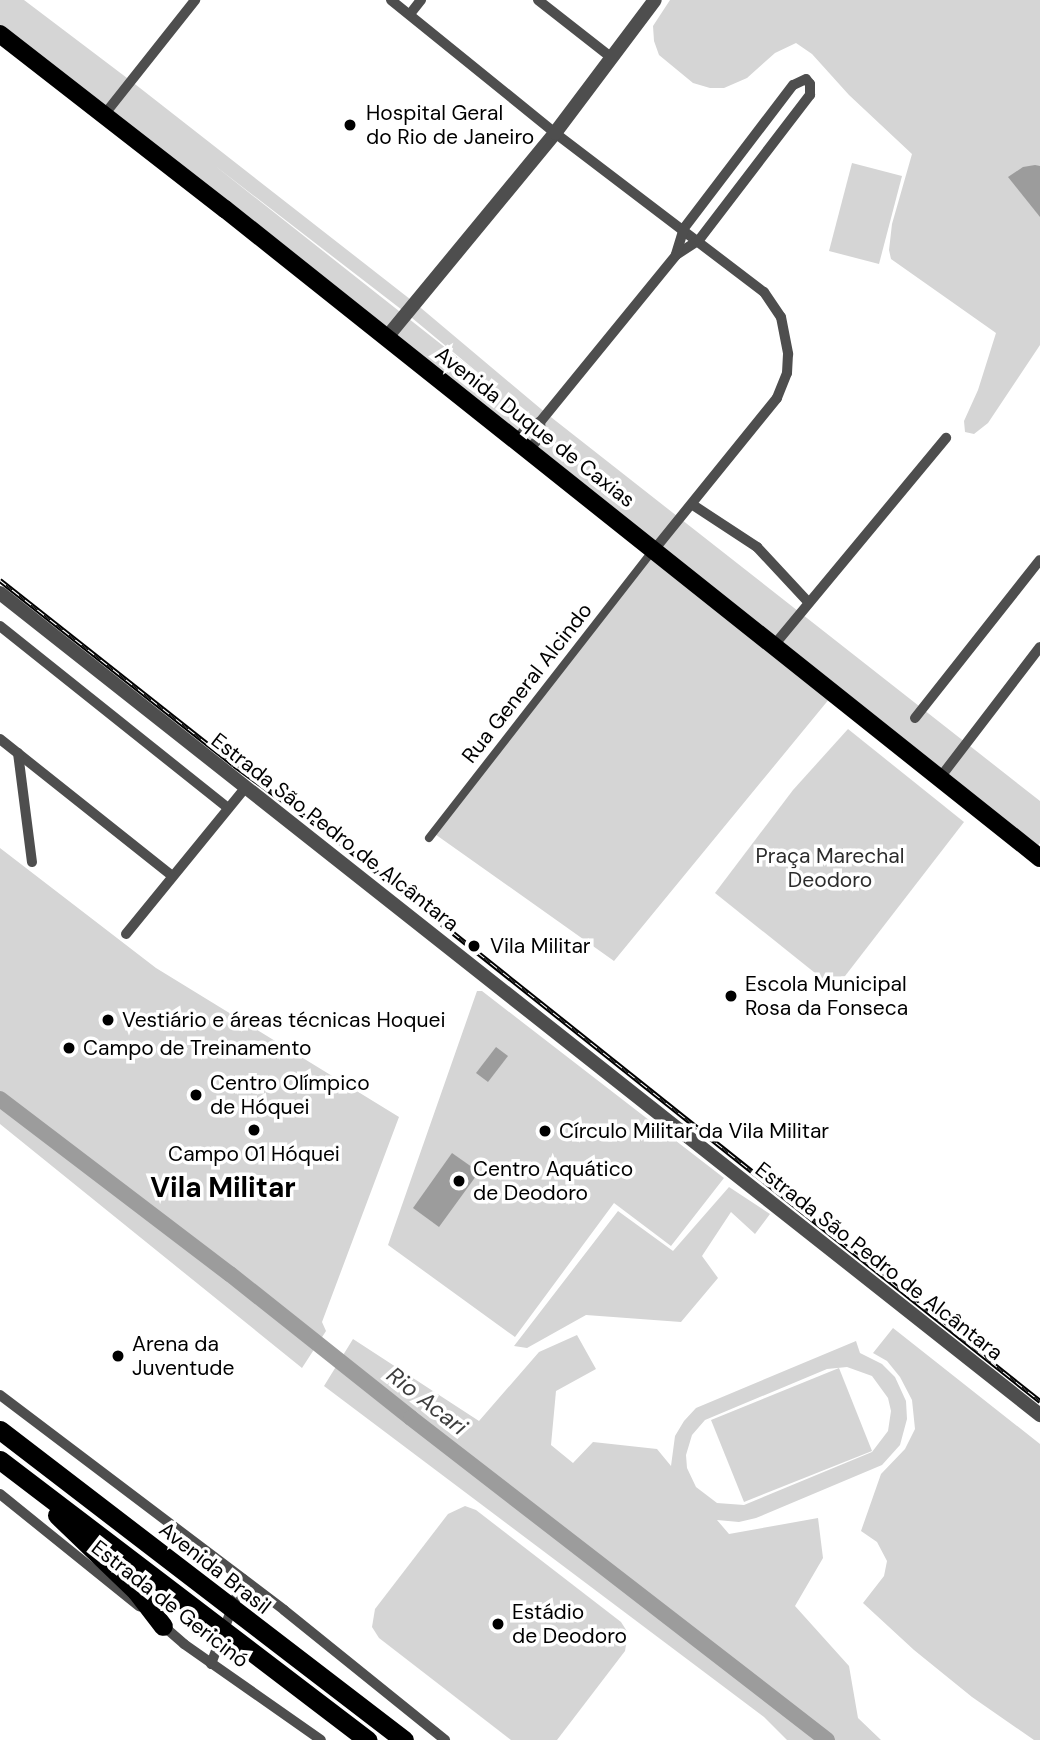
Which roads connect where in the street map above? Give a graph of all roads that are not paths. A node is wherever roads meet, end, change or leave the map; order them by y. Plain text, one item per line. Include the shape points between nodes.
1 (195, 0) edge
2 (391, 0) edge
3 (421, 0) edge
4 (538, 0) edge
5 (655, 0) edge
6 (410, 14) junction
7 (0, 34) edge
8 (612, 58) junction
9 (104, 115) junction
10 (555, 133) junction
11 (741, 153) junction
12 (755, 166) junction
13 (684, 228) junction
14 (699, 240) junction
15 (676, 255) junction
16 (387, 337) junction
17 (540, 422) junction
18 (946, 438) dead end
19 (523, 445) junction
20 (693, 505) junction
21 (654, 550) junction
22 (1040, 560) edge
23 (0, 593) edge
24 (809, 603) junction
25 (0, 626) edge
26 (775, 644) junction
27 (1040, 648) edge
28 (915, 718) dead end
29 (0, 739) edge
30 (18, 753) junction
31 (939, 779) junction
32 (245, 788) junction
33 (228, 808) junction
34 (429, 838) dead end
35 (1040, 858) edge
36 (32, 862) dead end
37 (172, 876) junction
38 (126, 934) dead end
39 (0, 1395) edge
40 (1040, 1415) edge
41 (0, 1430) edge
42 (0, 1460) edge
43 (24, 1478) junction
44 (0, 1494) edge
45 (243, 1578) junction
46 (163, 1626) junction
47 (211, 1664) junction
48 (321, 1740) edge
49 (368, 1740) edge
50 (404, 1740) edge
51 (445, 1740) edge

1 - 9 street
2 - 6 street
3 - 6 street
4 - 8 street
5 - 8 street
6 - 10 street
7 - 9 main road, Avenida Duque de Caxias
8 - 10 street
9 - 16 main road, Avenida Duque de Caxias
10 - 13 street
10 - 16 street
11 - 12 street
11 - 12 street via 793,85 806,79 810,95
11 - 13 street
12 - 14 street
13 - 14 street
13 - 15 street
14 - 15 street
14 - 20 street via 764,292 781,317 788,373 777,398
15 - 17 street
16 - 19 main road, Avenida Duque de Caxias
17 - 19 street via 529,425
17 - 19 street via 541,435
18 - 24 street
19 - 21 main road, Avenida Duque de Caxias
20 - 21 street
20 - 24 street via 757,547
21 - 26 main road, Avenida Duque de Caxias
21 - 34 street, Rua General Alcindo
22 - 28 street
23 - 32 street, Estrada São Pedro de Alcântara
24 - 26 street
25 - 33 street
26 - 31 main road, Avenida Duque de Caxias
27 - 31 street
29 - 30 street
30 - 36 street
30 - 37 street
31 - 35 main road, Avenida Duque de Caxias
32 - 33 street
32 - 40 street, Estrada São Pedro de Alcântara
33 - 37 street
37 - 38 street
39 - 45 street
41 - 50 highway, Avenida Brasil
42 - 43 highway, Avenida Brasil
43 - 46 highway via 75,1535 136,1591
43 - 49 highway, Avenida Brasil
44 - 46 street, Estrada de Gericinó
45 - 47 street
45 - 51 street
46 - 47 street, Estrada de Gericinó
47 - 48 street, Estrada de Gericinó

